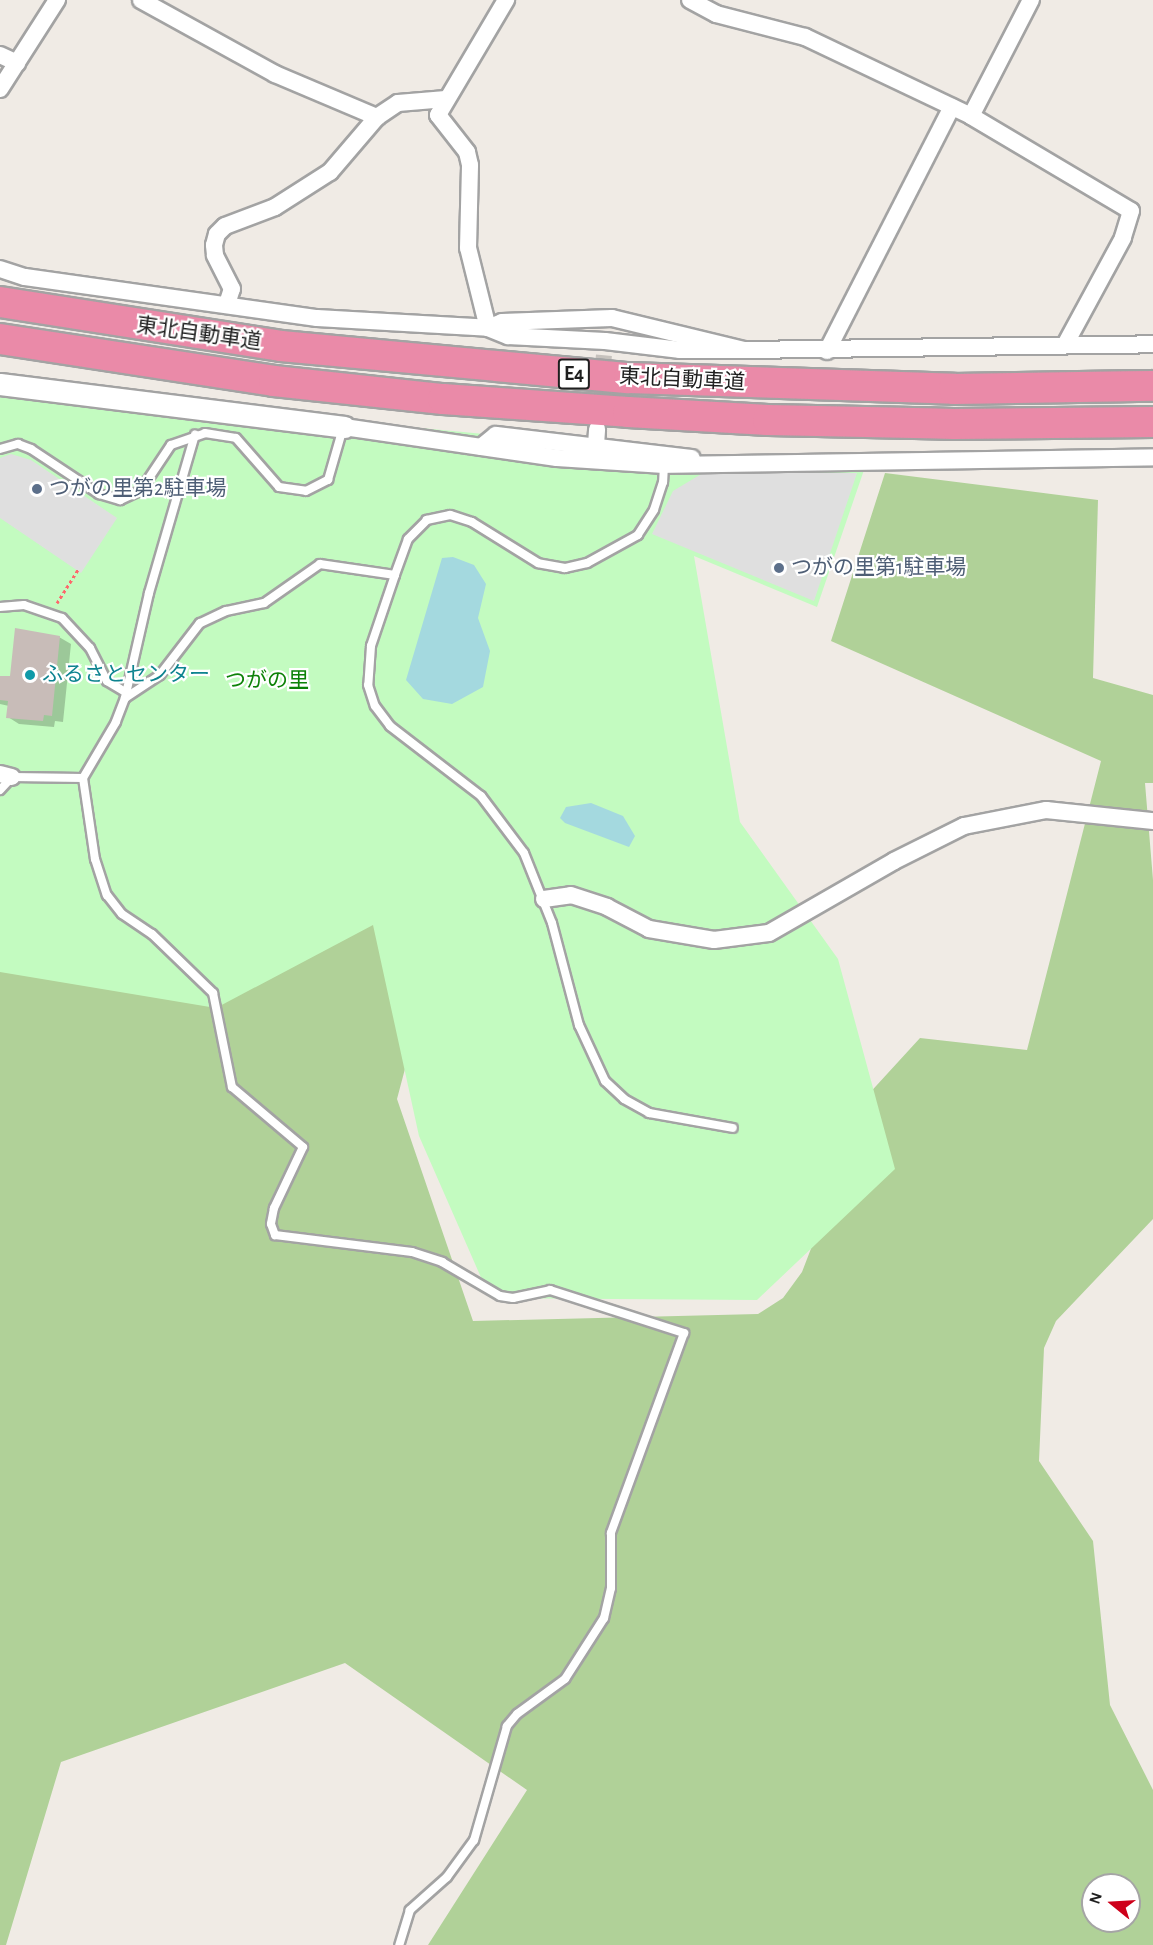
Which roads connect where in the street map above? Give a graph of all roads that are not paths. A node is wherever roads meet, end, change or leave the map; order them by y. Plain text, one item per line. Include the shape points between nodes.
1 (57, 0) edge
2 (141, 0) edge
3 (506, 0) edge
4 (690, 0) edge
5 (1031, 0) edge
6 (0, 55) edge
7 (17, 63) junction
8 (0, 89) edge
9 (446, 99) junction
10 (952, 107) junction
11 (971, 116) junction
12 (377, 117) junction
13 (0, 269) edge
14 (0, 302) edge
15 (227, 304) junction
16 (488, 328) junction
17 (0, 339) edge
18 (1153, 344) edge
19 (1065, 345) junction
20 (744, 350) junction
21 (827, 351) junction
22 (0, 384) edge
23 (1153, 386) edge
24 (1153, 422) edge
25 (344, 427) junction
26 (195, 435) junction
27 (482, 447) junction
28 (0, 449) edge
29 (1153, 457) edge
30 (726, 464) junction
31 (664, 465) junction
32 (395, 575) junction
33 (0, 607) edge
34 (125, 695) junction
35 (6, 775) edge
36 (83, 778) junction
37 (0, 790) edge
38 (1153, 821) edge
39 (544, 900) junction
40 (733, 1128) dead end
41 (399, 1945) edge

1 - 7 street
2 - 12 street via 275,74
3 - 9 street
4 - 10 street via 716,14 805,37
5 - 11 street
6 - 7 street
7 - 8 street
9 - 12 street via 398,103
9 - 16 street via 438,115 463,146 470,165 468,248
10 - 11 street
10 - 21 street
11 - 19 street via 1131,211 1122,237
12 - 15 street via 330,172 293,197 240,218 217,234 215,255 232,289
13 - 15 street via 25,277
14 - 23 highway, 東北自動車道 / E4 via 281,346 629,378 943,388
15 - 16 street via 317,318
16 - 20 street via 508,336 604,348
16 - 20 street via 502,322 612,318
17 - 24 highway, 東北自動車道 / E4 via 274,381 616,412 768,420
18 - 19 street
19 - 21 street
20 - 21 street
22 - 25 street
25 - 26 lane via 328,480 306,491 279,487 236,438
25 - 27 street
26 - 28 lane via 171,445 141,490 120,500 99,494 31,449 18,444
26 - 34 lane via 171,510
27 - 30 street via 496,435 596,437
27 - 31 street via 557,458
29 - 30 street
30 - 31 street
31 - 32 lane via 654,510 638,535 587,563 565,568 538,563 494,534 450,515 427,520 408,539
32 - 34 lane via 320,564 264,603 226,611 200,623 160,675
32 - 39 lane via 368,667 375,706 390,726 481,796 502,820 524,853
33 - 34 lane via 12,603 51,612 90,648 112,687
34 - 36 lane via 116,722
35 - 36 lane
35 - 37 lane
36 - 41 lane via 93,848 107,895 122,914 152,934 213,993 232,1087 303,1147 274,1208 271,1224 275,1234 412,1252 442,1262 500,1296 513,1298 550,1290 684,1333 611,1533 611,1588 604,1618 566,1679 517,1714 507,1726 474,1840 447,1877 410,1910
38 - 39 street via 1046,810 964,826 769,933 714,940 649,929 571,895
39 - 40 lane via 579,1025 605,1081 624,1099 649,1113

